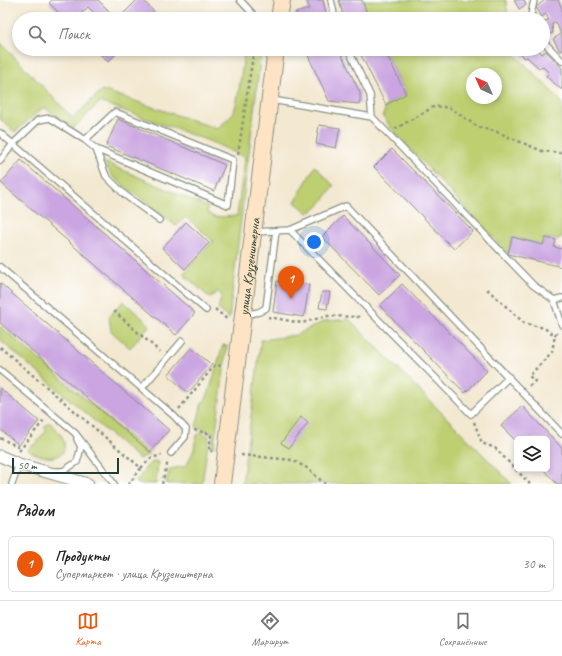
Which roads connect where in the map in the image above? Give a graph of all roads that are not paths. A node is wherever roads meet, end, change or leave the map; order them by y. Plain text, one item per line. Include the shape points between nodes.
1 (240, 0) edge
2 (282, 0) edge
3 (331, 0) edge
4 (534, 0) edge
5 (251, 12) edge
6 (280, 12) edge
7 (334, 12) edge
8 (532, 12) edge
9 (550, 48) edge
10 (275, 56) edge
11 (351, 56) edge
12 (562, 61) edge
13 (270, 100) junction
14 (372, 117) junction
15 (0, 133) edge
16 (85, 140) junction
17 (13, 144) junction
18 (96, 150) junction
19 (0, 161) edge
20 (159, 220) dead end
21 (290, 230) junction
22 (276, 231) junction
23 (254, 232) junction
24 (0, 267) edge
25 (562, 298) edge
26 (554, 300) junction
27 (206, 310) road end
28 (245, 317) junction
29 (560, 328) edge
30 (182, 341) dead end
31 (0, 370) edge
32 (509, 377) junction
33 (142, 388) junction
34 (75, 433) junction
35 (562, 434) edge
36 (171, 453) road end
37 (0, 456) edge
38 (15, 462) junction
39 (44, 471) junction
40 (12, 484) edge
41 (88, 484) edge
42 (114, 484) edge
43 (222, 484) edge

1 - 5 lane
2 - 6 street
3 - 7 lane
4 - 8 lane
9 - 12 lane
10 - 13 street, улица Крузенштерна
11 - 14 lane via 370,95
13 - 14 lane
13 - 23 street, улица Крузенштерна
14 - 26 lane via 533,285
15 - 17 lane
16 - 17 lane via 50,118 38,120
16 - 18 lane
16 - 18 lane via 115,112 233,160 228,205
17 - 19 lane
17 - 27 lane
18 - 20 lane via 106,176 125,195
21 - 22 lane
21 - 32 lane via 346,206
21 - 32 lane via 471,414
22 - 23 lane
22 - 28 lane via 266,308
23 - 28 street, улица Крузенштерна
24 - 33 lane
25 - 26 lane
26 - 29 lane
28 - 43 street, улица Крузенштерна
30 - 33 lane
31 - 34 lane
32 - 35 lane
33 - 36 lane via 186,430 185,437
34 - 39 lane via 80,448 77,462 63,471
34 - 42 lane
37 - 38 street
38 - 39 street
38 - 40 lane
39 - 41 street

